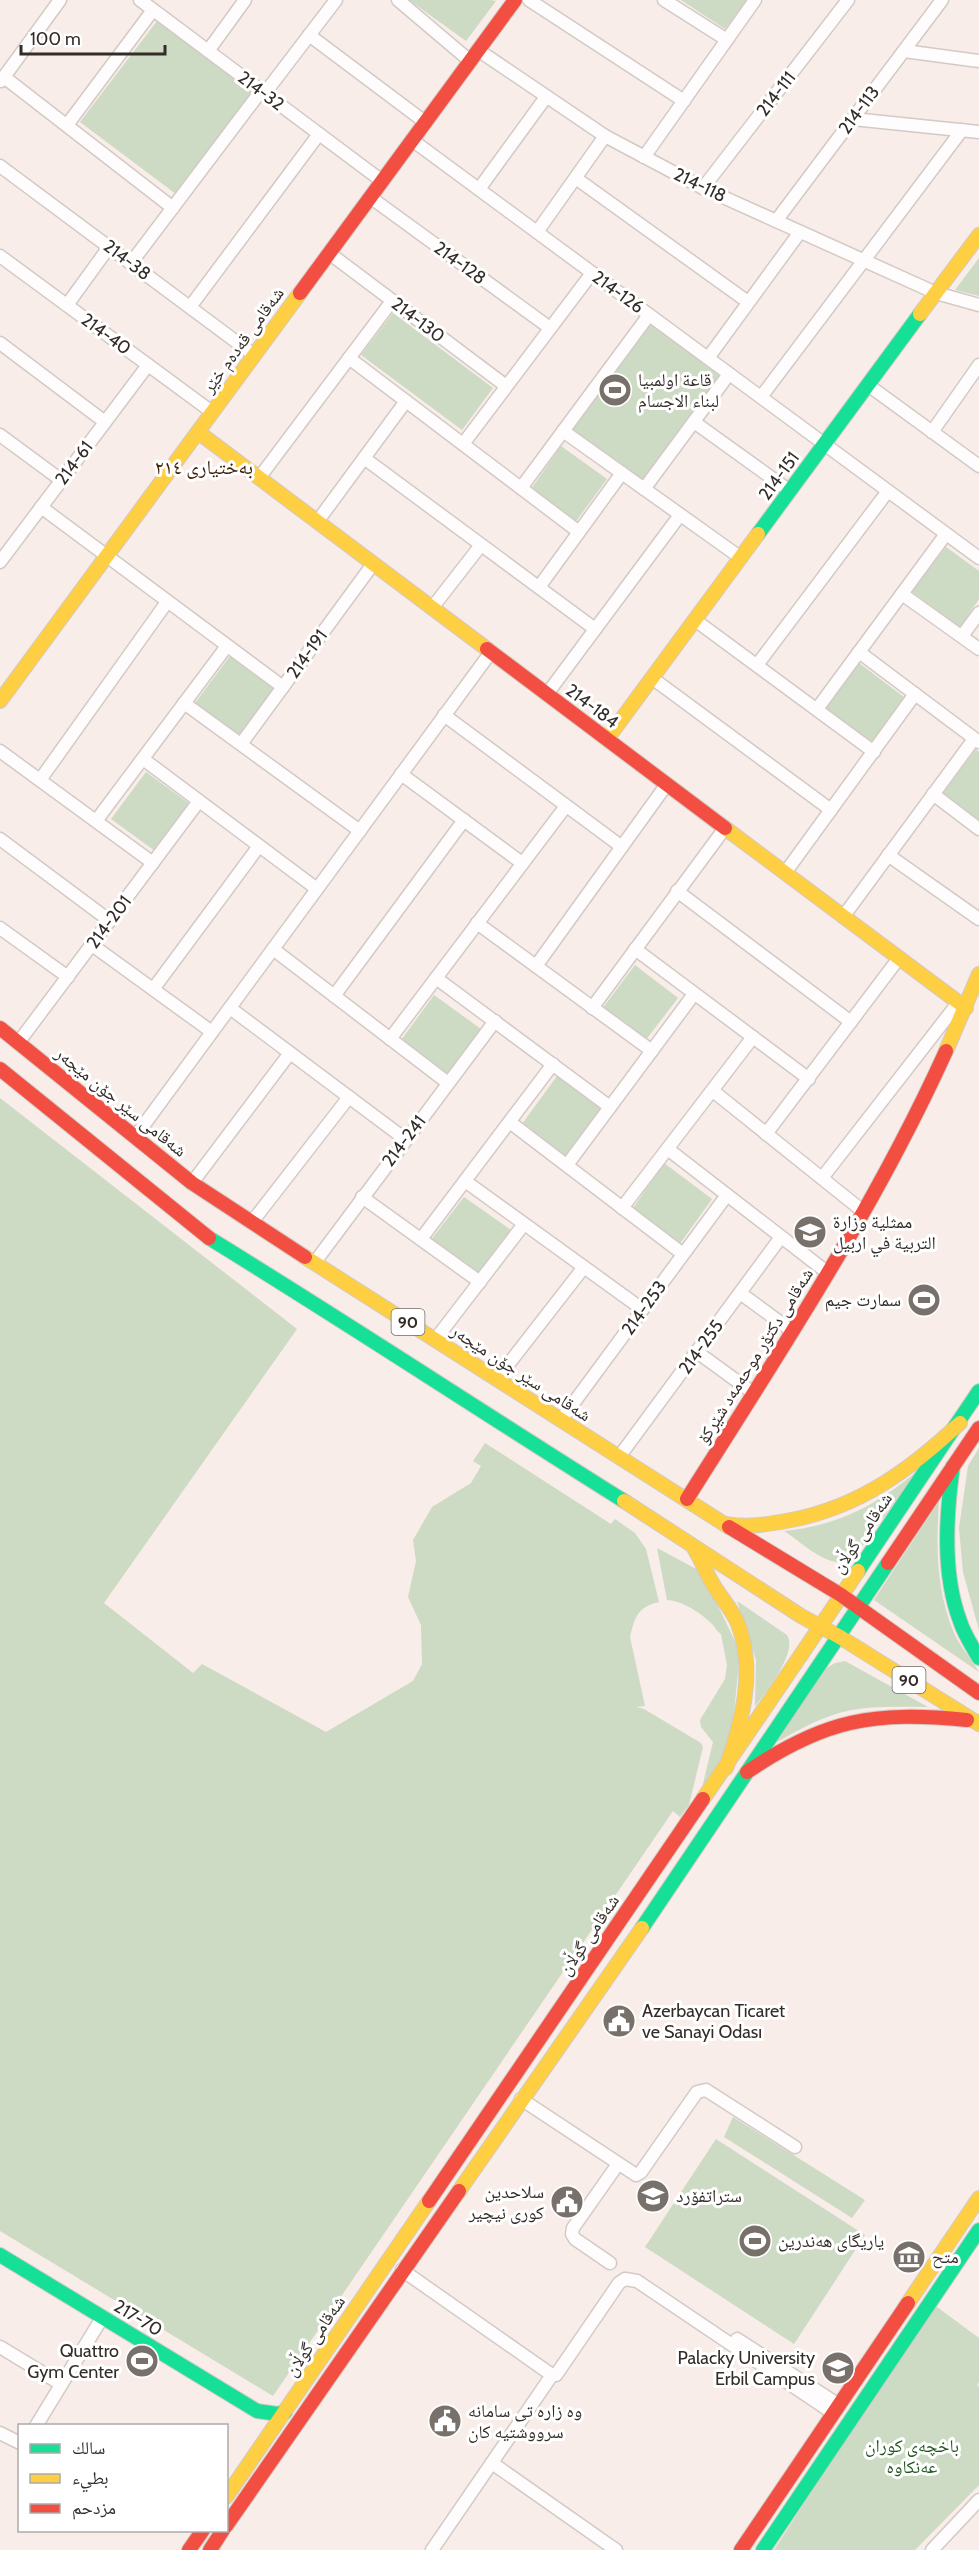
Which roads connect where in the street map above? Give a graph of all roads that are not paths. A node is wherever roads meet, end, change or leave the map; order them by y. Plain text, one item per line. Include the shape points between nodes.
1 (60, 0) edge
2 (140, 0) edge
3 (245, 0) edge
4 (336, 0) edge
5 (398, 0) edge
6 (514, 0) edge
7 (529, 0) edge
8 (663, 0) edge
9 (755, 0) edge
10 (848, 0) edge
11 (942, 0) edge
12 (153, 10) junction
13 (309, 35) junction
14 (727, 40) junction
15 (208, 51) junction
16 (904, 51) junction
17 (474, 56) junction
18 (979, 61) edge
19 (3, 74) edge
20 (263, 92) junction
21 (546, 97) junction
22 (684, 101) junction
23 (853, 118) junction
24 (425, 122) junction
25 (67, 125) junction
26 (962, 130) junction
27 (979, 132) edge
28 (319, 134) junction
29 (605, 136) junction
30 (412, 140) junction
31 (644, 157) junction
32 (0, 166) edge
33 (577, 178) junction
34 (382, 181) junction
35 (703, 188) junction
36 (479, 189) junction
37 (370, 197) junction
38 (173, 208) junction
39 (776, 221) junction
40 (537, 232) junction
41 (800, 232) junction
42 (979, 235) edge
43 (109, 247) junction
44 (329, 253) junction
45 (0, 256) edge
46 (863, 261) junction
47 (131, 263) junction
48 (592, 273) junction
49 (936, 293) junction
50 (392, 301) junction
51 (748, 302) junction
52 (67, 305) junction
53 (979, 305) edge
54 (190, 307) junction
55 (649, 315) junction
56 (550, 328) junction
57 (0, 343) edge
58 (254, 355) junction
59 (349, 358) junction
60 (708, 358) junction
61 (148, 365) junction
62 (979, 365) edge
63 (729, 374) junction
64 (868, 385) junction
65 (506, 386) junction
66 (761, 397) junction
67 (406, 401) junction
68 (212, 412) junction
69 (105, 422) junction
70 (694, 422) junction
71 (564, 431) junction
72 (198, 432) junction
73 (932, 432) junction
74 (1, 438) edge
75 (462, 444) junction
76 (825, 444) junction
77 (364, 458) junction
78 (979, 466) edge
79 (621, 473) junction
80 (259, 478) junction
81 (61, 480) junction
82 (521, 488) junction
83 (644, 489) junction
84 (790, 491) junction
85 (888, 491) junction
86 (41, 507) junction
87 (680, 515) junction
88 (317, 522) junction
89 (579, 532) junction
90 (946, 534) junction
91 (481, 545) junction
92 (106, 557) junction
93 (741, 558) junction
94 (979, 558) edge
95 (0, 562) edge
96 (373, 564) junction
97 (539, 587) junction
98 (902, 594) junction
99 (167, 602) junction
100 (432, 608) junction
101 (979, 613) edge
102 (695, 620) junction
103 (595, 629) junction
104 (962, 636) junction
105 (227, 646) junction
106 (979, 649) edge
107 (491, 652) junction
108 (859, 652) junction
109 (757, 665) junction
110 (652, 678) junction
111 (283, 687) junction
112 (547, 694) junction
113 (915, 694) junction
114 (2, 696) edge
115 (184, 703) junction
116 (817, 709) junction
117 (444, 716) junction
118 (607, 740) junction
119 (977, 741) edge
120 (241, 744) junction
121 (0, 752) edge
122 (874, 752) junction
123 (143, 759) junction
124 (401, 774) junction
125 (40, 780) junction
126 (667, 784) junction
127 (933, 794) junction
128 (200, 801) junction
129 (566, 806) junction
130 (831, 810) junction
131 (464, 820) junction
132 (96, 821) junction
133 (725, 828) junction
134 (979, 829) edge
135 (360, 831) junction
136 (0, 839) edge
137 (259, 846) junction
138 (622, 847) junction
139 (888, 855) junction
140 (153, 863) junction
141 (522, 863) junction
142 (785, 873) junction
143 (317, 889) junction
144 (677, 891) junction
145 (843, 916) junction
146 (979, 919) edge
147 (110, 921) junction
148 (477, 923) junction
149 (0, 928) edge
150 (92, 945) junction
151 (273, 949) junction
152 (635, 949) junction
153 (899, 958) junction
154 (536, 966) junction
155 (979, 974) edge
156 (68, 977) junction
157 (436, 978) junction
158 (154, 988) junction
159 (694, 994) junction
160 (334, 996) junction
161 (962, 1005) junction
162 (230, 1008) junction
163 (592, 1008) junction
164 (495, 1021) junction
165 (851, 1022) junction
166 (0, 1029) edge
167 (212, 1032) junction
168 (753, 1037) junction
169 (390, 1039) junction
170 (18, 1043) junction
171 (652, 1051) junction
172 (290, 1053) junction
173 (553, 1064) junction
174 (0, 1069) edge
175 (809, 1079) junction
176 (448, 1083) junction
177 (713, 1091) junction
178 (349, 1097) junction
179 (610, 1107) junction
180 (511, 1123) junction
181 (766, 1134) junction
182 (135, 1137) junction
183 (405, 1139) junction
184 (669, 1150) junction
185 (567, 1165) junction
186 (822, 1179) junction
187 (465, 1181) junction
188 (192, 1183) junction
189 (727, 1195) junction
190 (362, 1197) junction
191 (622, 1208) junction
192 (864, 1212) junction
193 (252, 1222) junction
194 (525, 1224) junction
195 (781, 1237) junction
196 (421, 1239) junction
197 (683, 1254) junction
198 (315, 1262) junction
199 (584, 1267) junction
200 (828, 1273) junction
201 (480, 1282) junction
202 (740, 1293) junction
203 (642, 1310) junction
204 (792, 1331) junction
205 (435, 1340) junction
206 (697, 1352) junction
207 (497, 1379) junction
208 (752, 1392) junction
209 (979, 1392) edge
210 (561, 1420) junction
211 (960, 1423) junction
212 (979, 1428) edge
213 (620, 1457) junction
214 (953, 1466) junction
215 (687, 1499) junction
216 (716, 1519) junction
217 (693, 1545) junction
218 (841, 1595) junction
219 (858, 1607) junction
220 (821, 1626) junction
221 (840, 1637) junction
222 (979, 1658) edge
223 (979, 1693) edge
224 (977, 1722) edge
225 (726, 1768) junction
226 (747, 1772) junction
227 (522, 2065) junction
228 (538, 2074) junction
229 (520, 2099) junction
230 (795, 2147) dead end
231 (618, 2164) junction
232 (979, 2198) edge
233 (977, 2238) edge
234 (0, 2255) edge
235 (610, 2263) dead end
236 (402, 2270) junction
237 (102, 2318) junction
238 (0, 2347) edge
239 (553, 2374) junction
240 (61, 2384) junction
241 (836, 2409) junction
242 (257, 2411) junction
243 (285, 2412) junction
244 (37, 2424) edge
245 (0, 2433) edge
246 (267, 2438) junction
247 (18, 2442) edge
248 (492, 2463) junction
249 (228, 2494) edge
250 (978, 2503) edge
251 (228, 2523) edge
252 (202, 2532) edge
253 (222, 2532) edge
254 (189, 2550) edge
255 (210, 2550) edge
256 (432, 2550) edge
257 (616, 2550) edge
258 (741, 2550) edge
259 (763, 2550) edge
260 (932, 2550) edge

1 - 19 street
2 - 12 street, 214-32
3 - 15 street
4 - 13 street
5 - 17 street, 214-118
6 - 17 main road, شەقامی قەدەم خێر
7 - 22 street
8 - 14 street
9 - 14 street
10 - 35 street, 214-111
11 - 16 street, 214-113
12 - 15 street, 214-32
12 - 25 street
13 - 20 street
13 - 24 street
14 - 22 street
15 - 20 street, 214-32
16 - 18 street
16 - 23 street, 214-113
17 - 21 street, 214-118
17 - 24 main road, شەقامی قەدەم خێر
19 - 25 street
20 - 28 street, 214-32
20 - 38 street
21 - 29 street, 214-118
21 - 36 street
22 - 31 street
23 - 26 street
23 - 39 street, 214-113
24 - 30 main road, شەقامی قەدەم خێر
25 - 38 street
26 - 27 street
26 - 46 street
28 - 34 street, 214-32
28 - 54 street
29 - 31 street, 214-118
29 - 33 street
30 - 34 main road, شەقامی قەدەم خێر
30 - 36 street, 214-126
31 - 35 street, 214-118
32 - 43 street, 214-38
33 - 40 street
33 - 51 street
34 - 37 main road, شەقامی قەدەم خێر
35 - 39 street, 214-118
36 - 40 street, 214-126
37 - 44 main road, شەقامی قەدەم خێر
37 - 56 street, 214-128
38 - 47 street
39 - 41 street, 214-118
40 - 48 street, 214-126
41 - 46 street, 214-118
41 - 51 street
42 - 49 main road, 214-151
43 - 47 street, 214-38
43 - 52 street
44 - 50 street, 214-130
44 - 58 main road, شەقامی قەدەم خێر
45 - 52 street, 214-40
46 - 49 street, 214-118
46 - 66 street
47 - 54 street, 214-38
48 - 55 street, 214-126
48 - 56 street
49 - 53 street, 214-118
49 - 64 main road, 214-151
50 - 59 street
50 - 65 street, 214-130
51 - 60 street
52 - 61 street, 214-40
54 - 58 street, 214-38
55 - 60 street, 214-126
55 - 71 street
56 - 65 street
57 - 69 street
58 - 68 main road, شەقامی قەدەم خێر
59 - 67 street
59 - 80 street
60 - 63 street, 214-126
61 - 68 street, 214-40
61 - 69 street, 214-61
62 - 73 street
63 - 66 street, 214-126
63 - 70 street
64 - 73 street
64 - 76 main road, 214-151
65 - 75 street
66 - 76 street, 214-126
67 - 75 street
67 - 77 street
68 - 72 main road, شەقامی قەدەم خێر
69 - 81 street, 214-61
70 - 83 street
70 - 84 street
71 - 79 street
71 - 82 street
72 - 80 main road, 214-184
72 - 92 main road, شەقامی قەدەم خێر
73 - 78 street
74 - 81 street
75 - 82 street
76 - 84 main road, 214-151
76 - 85 street, 214-126
77 - 88 street
77 - 91 street
79 - 83 street
79 - 89 street
80 - 88 main road, 214-184
81 - 86 street, 214-61
82 - 89 street
83 - 87 street
84 - 93 main road, 214-151
85 - 90 street, 214-126
85 - 109 street
86 - 92 street
86 - 95 street, 214-61
87 - 93 street
87 - 103 street
88 - 96 main road, 214-184
89 - 97 street
90 - 94 street, 214-126
90 - 98 street
91 - 97 street
91 - 100 street
92 - 99 street
92 - 114 main road, شەقامی قەدەم خێر
93 - 102 main road, 214-151
96 - 100 main road, 214-184
96 - 111 street, 214-191
97 - 103 street
98 - 104 street
98 - 108 street
99 - 105 street
99 - 125 street
100 - 107 main road, 214-184
101 - 104 street
102 - 109 street
102 - 110 main road, 214-151
103 - 112 street
104 - 106 street
105 - 111 street
105 - 115 street
107 - 112 main road, 214-184
107 - 117 street
108 - 113 street
108 - 116 street
109 - 116 street
110 - 118 main road, 214-151
110 - 130 street
111 - 120 street, 214-191
112 - 118 main road, 214-184
113 - 119 street
113 - 122 street
115 - 120 street
115 - 123 street
116 - 122 street
117 - 124 street
117 - 129 street
118 - 126 main road, 214-184
119 - 127 street
120 - 135 street
121 - 125 street
122 - 130 street
123 - 128 street
123 - 132 street
124 - 131 street
124 - 135 street
125 - 132 street
126 - 133 main road, 214-184
126 - 138 street
127 - 134 street
127 - 139 street
128 - 137 street
128 - 140 street, 214-201
129 - 138 street
129 - 141 street
130 - 142 street
131 - 141 street
131 - 160 street
132 - 140 street
133 - 142 main road, 214-184
133 - 144 street
135 - 143 street
136 - 147 street
137 - 143 street
137 - 158 street
138 - 154 street
139 - 145 street
139 - 146 street
140 - 147 street, 214-201
141 - 148 street
142 - 145 main road, 214-184
143 - 151 street
144 - 152 street
144 - 165 street
145 - 153 main road, 214-184
147 - 150 street, 214-201
148 - 154 street
148 - 157 street
149 - 156 street
150 - 156 street, 214-201
150 - 158 street
151 - 160 street
151 - 162 street
152 - 159 street
152 - 163 street
153 - 161 main road, 214-184
153 - 165 street
154 - 163 street
155 - 161 main road, شەقامی دکتۆر موحەمەد شێرکۆ
156 - 170 street, 214-201
157 - 164 street
157 - 169 street
158 - 167 street
159 - 168 street
159 - 171 street
160 - 169 street
161 - 186 street
161 - 192 main road, شەقامی دکتۆر موحەمەد شێرکۆ via 909,1131
162 - 167 street
162 - 172 street
163 - 171 street
164 - 173 street
164 - 176 street, 214-241
165 - 175 street
166 - 170 main road, شەقامی سێر جۆن مێجەر / 90
167 - 182 street
168 - 175 street
168 - 177 street
169 - 176 street
170 - 182 main road, شەقامی سێر جۆن مێجەر / 90
171 - 179 street
172 - 178 street
172 - 188 street
173 - 179 street
173 - 180 street
174 - 217 main road, 90 via 201,1233
175 - 181 street
176 - 183 street, 214-241
177 - 181 street
177 - 184 street
178 - 183 street
178 - 193 street
179 - 185 street
180 - 185 street
180 - 187 street
181 - 186 street
182 - 188 main road, شەقامی سێر جۆن مێجەر / 90
183 - 190 street, 214-241
184 - 189 street
184 - 191 street
185 - 191 street
186 - 192 street
187 - 194 street
187 - 196 street
188 - 193 main road, شەقامی سێر جۆن مێجەر / 90
189 - 195 street
189 - 197 street, 214-253
190 - 196 street
190 - 198 street, 214-241
191 - 197 street
192 - 200 main road, شەقامی دکتۆر موحەمەد شێرکۆ
193 - 198 main road, شەقامی سێر جۆن مێجەر / 90
194 - 199 street
194 - 201 street
195 - 200 street
195 - 202 street, 214-255
196 - 201 street
197 - 203 street, 214-253
198 - 205 main road, شەقامی سێر جۆن مێجەر / 90
199 - 203 street
199 - 207 street
200 - 204 main road, شەقامی دکتۆر موحەمەد شێرکۆ
201 - 205 street
202 - 204 street
202 - 206 street, 214-255
203 - 210 street, 214-253
204 - 208 main road, شەقامی دکتۆر موحەمەد شێرکۆ
205 - 207 main road, شەقامی سێر جۆن مێجەر / 90
206 - 208 street
206 - 213 street, 214-255
207 - 210 main road, شەقامی سێر جۆن مێجەر / 90
208 - 215 main road, شەقامی دکتۆر موحەمەد شێرکۆ
209 - 211 main road, شەقامی گوڵان
210 - 213 main road, شەقامی سێر جۆن مێجەر / 90
211 - 216 main road via 897,1478 841,1508 751,1526
211 - 218 main road, شەقامی گوڵان
212 - 214 main road, شەقامی گوڵان
213 - 215 main road, شەقامی سێر جۆن مێجەر / 90
214 - 219 main road, شەقامی گوڵان
214 - 222 main road via 953,1584 957,1613
215 - 216 main road, شەقامی سێر جۆن مێجەر / 90
216 - 218 main road, شەقامی سێر جۆن مێجەر / 90
217 - 220 main road, 90
217 - 225 main road via 728,1604 746,1653 741,1723
218 - 219 main road, شەقامی سێر جۆن مێجەر / 90
218 - 220 main road, شەقامی گوڵان
219 - 221 main road, شەقامی گوڵان
219 - 223 main road, 90
220 - 221 main road, 90
220 - 225 main road, شەقامی گوڵان
221 - 224 main road, 90
221 - 226 main road, شەقامی گوڵان
224 - 226 main road via 927,1715 859,1719 831,1725 777,1750
225 - 227 main road, شەقامی گوڵان
226 - 228 main road, شەقامی گوڵان
227 - 228 main road via 534,2060
227 - 243 main road, شەقامی گوڵان
228 - 229 main road, شەقامی گوڵان
229 - 231 street
229 - 236 main road, شەقامی گوڵان
230 - 231 street via 701,2090 639,2174
231 - 235 street via 572,2234
232 - 241 main road
233 - 259 main road
234 - 237 main road, 217-70
236 - 239 street
236 - 251 main road, شەقامی گوڵان
237 - 240 street
237 - 242 main road, 217-70
238 - 240 street
239 - 241 street via 614,2280 633,2272
239 - 248 street
240 - 244 street
241 - 258 main road
242 - 243 main road, 217-70
242 - 246 main road
243 - 246 main road, شەقامی گوڵان
245 - 247 street
246 - 249 main road, شەقامی گوڵان
248 - 256 street
248 - 257 street
250 - 260 street
252 - 254 main road
253 - 255 main road

